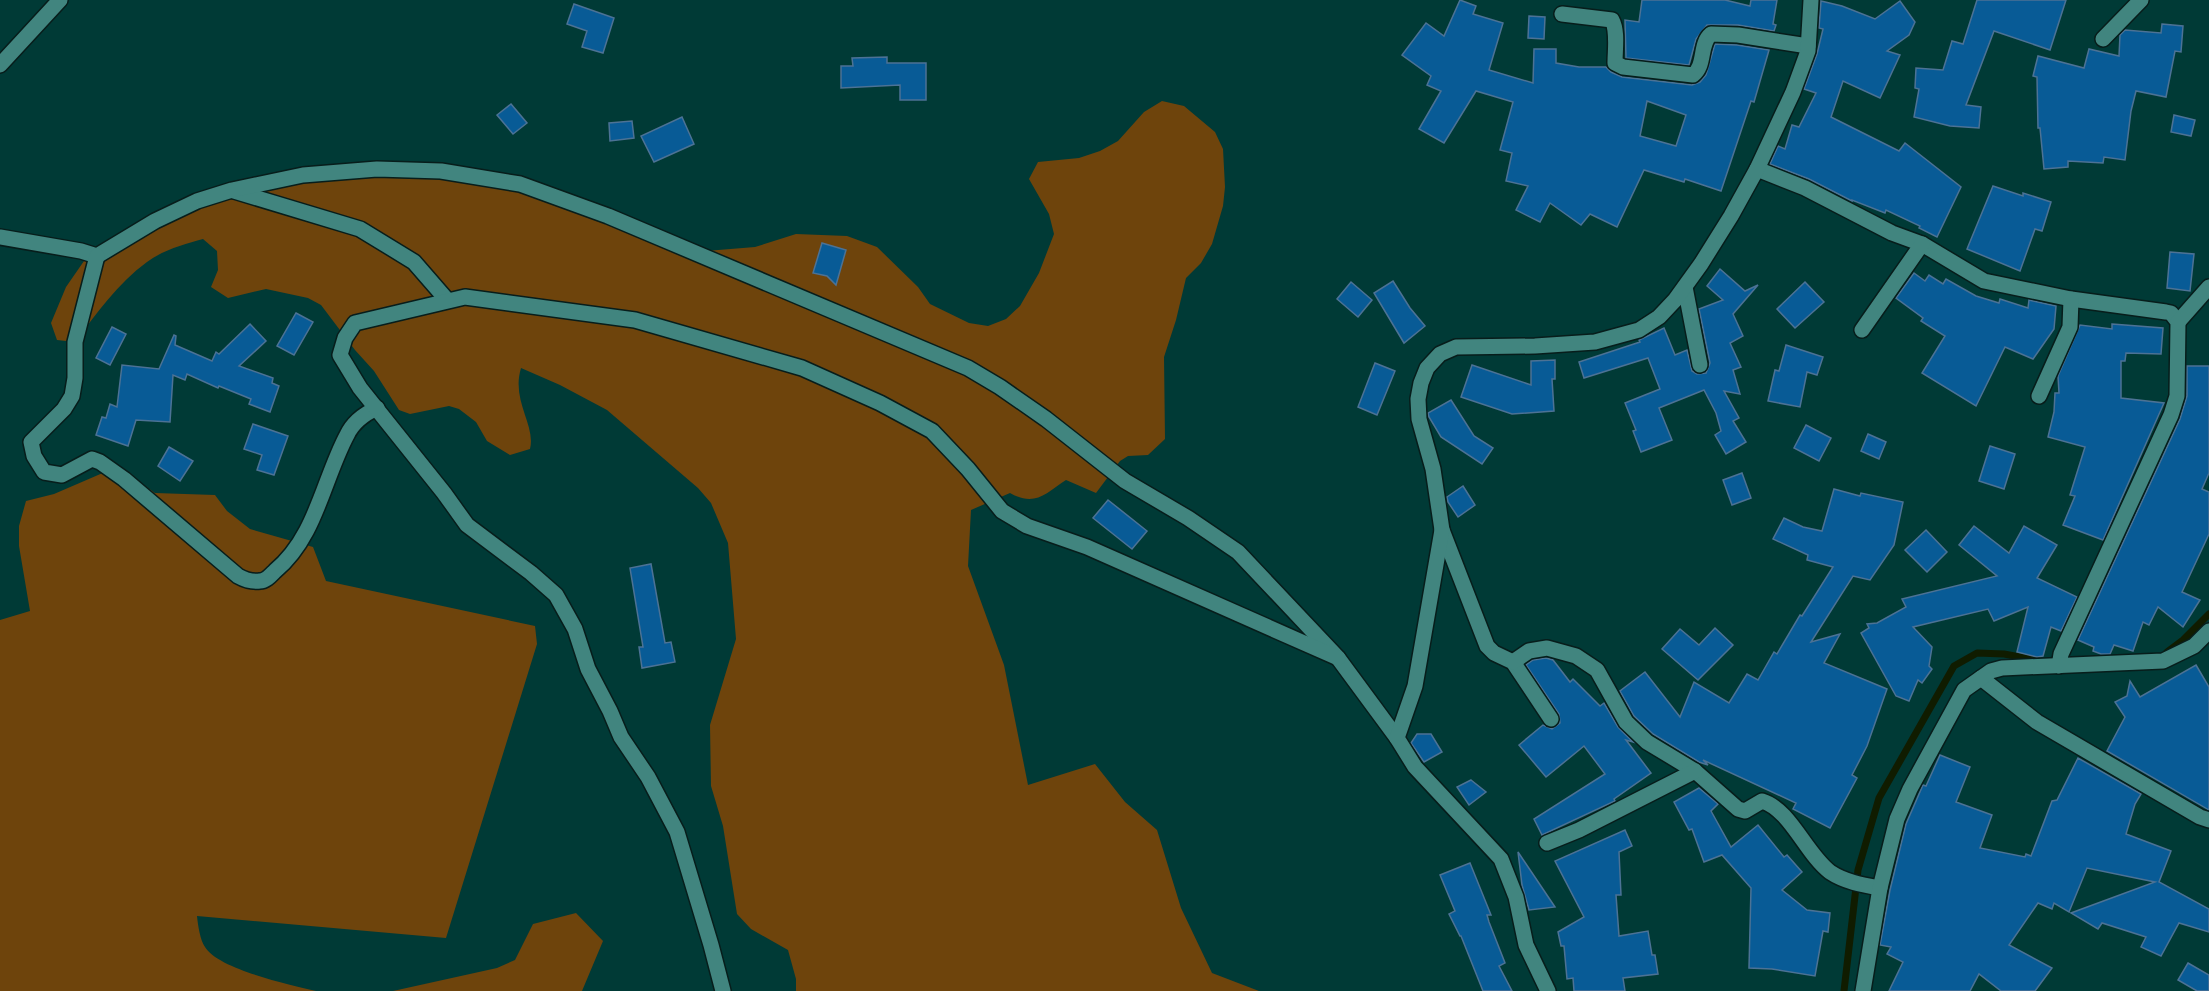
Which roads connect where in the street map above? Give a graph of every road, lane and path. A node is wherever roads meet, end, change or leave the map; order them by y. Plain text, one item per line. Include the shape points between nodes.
1 (60, 0) edge
2 (1811, 0) edge
3 (2140, 0) edge
4 (1562, 14) dead end
5 (2103, 39) dead end
6 (1808, 46) junction
7 (0, 65) edge
8 (1757, 169) junction
9 (232, 190) junction
10 (0, 237) edge
11 (1922, 244) junction
12 (97, 256) junction
13 (1685, 287) junction
14 (2209, 287) edge
15 (2071, 299) junction
16 (447, 300) junction
17 (2178, 322) junction
18 (1862, 330) dead end
19 (1700, 365) dead end
20 (2039, 396) dead end
21 (377, 408) junction
22 (1442, 530) junction
23 (2209, 631) edge
24 (1338, 658) junction
25 (2059, 661) junction
26 (1513, 662) junction
27 (1981, 678) junction
28 (1551, 719) dead end
29 (1397, 738) junction
30 (1695, 771) junction
31 (2209, 820) edge
32 (1547, 843) dead end
33 (1874, 887) junction
34 (723, 991) edge
35 (1548, 991) edge
36 (1863, 991) edge

1 - 7 street
2 - 6 street
3 - 5 street
4 - 6 street via 1612,20 1615,63 1623,67 1693,75 1711,34
6 - 8 street via 1793,92
8 - 11 street
8 - 13 street
9 - 12 street via 155,221
9 - 16 street via 360,229 414,262
9 - 24 street via 303,175 377,169 441,171 520,184 690,250 968,368 1000,387 1125,481 1238,552
10 - 12 street
11 - 15 street via 1984,281
11 - 18 street
12 - 21 street via 75,342 72,396 32,442 34,456 44,472 62,475 92,459 100,462 238,576 263,581 294,552 306,532 347,434 366,413
13 - 19 street
13 - 22 street via 1659,317 1639,330 1595,342 1456,347 1440,354 1427,368 1418,399
14 - 17 street
15 - 17 street via 2170,313
15 - 20 street via 2068,334
16 - 21 street via 355,323 345,338 340,355
16 - 24 street via 483,299 635,321 802,368 932,431 1002,511 1027,526 1087,547
17 - 25 street via 2177,396 2171,415
21 - 34 street via 467,525 556,595 575,629 588,669 621,737 677,832
22 - 26 street via 1487,646
22 - 29 street via 1415,686
23 - 25 street via 2194,646 2163,661
24 - 29 street
25 - 27 street via 2002,668
26 - 28 street
26 - 30 street via 1529,651 1546,648 1576,656 1597,670 1626,722 1647,742
27 - 31 street via 2037,722
27 - 33 street via 1964,690 1910,789
29 - 35 street via 1415,766 1501,859 1516,897 1526,945
30 - 32 street
30 - 33 street via 1738,809 1745,810 1762,801 1771,804 1831,872
33 - 36 street

